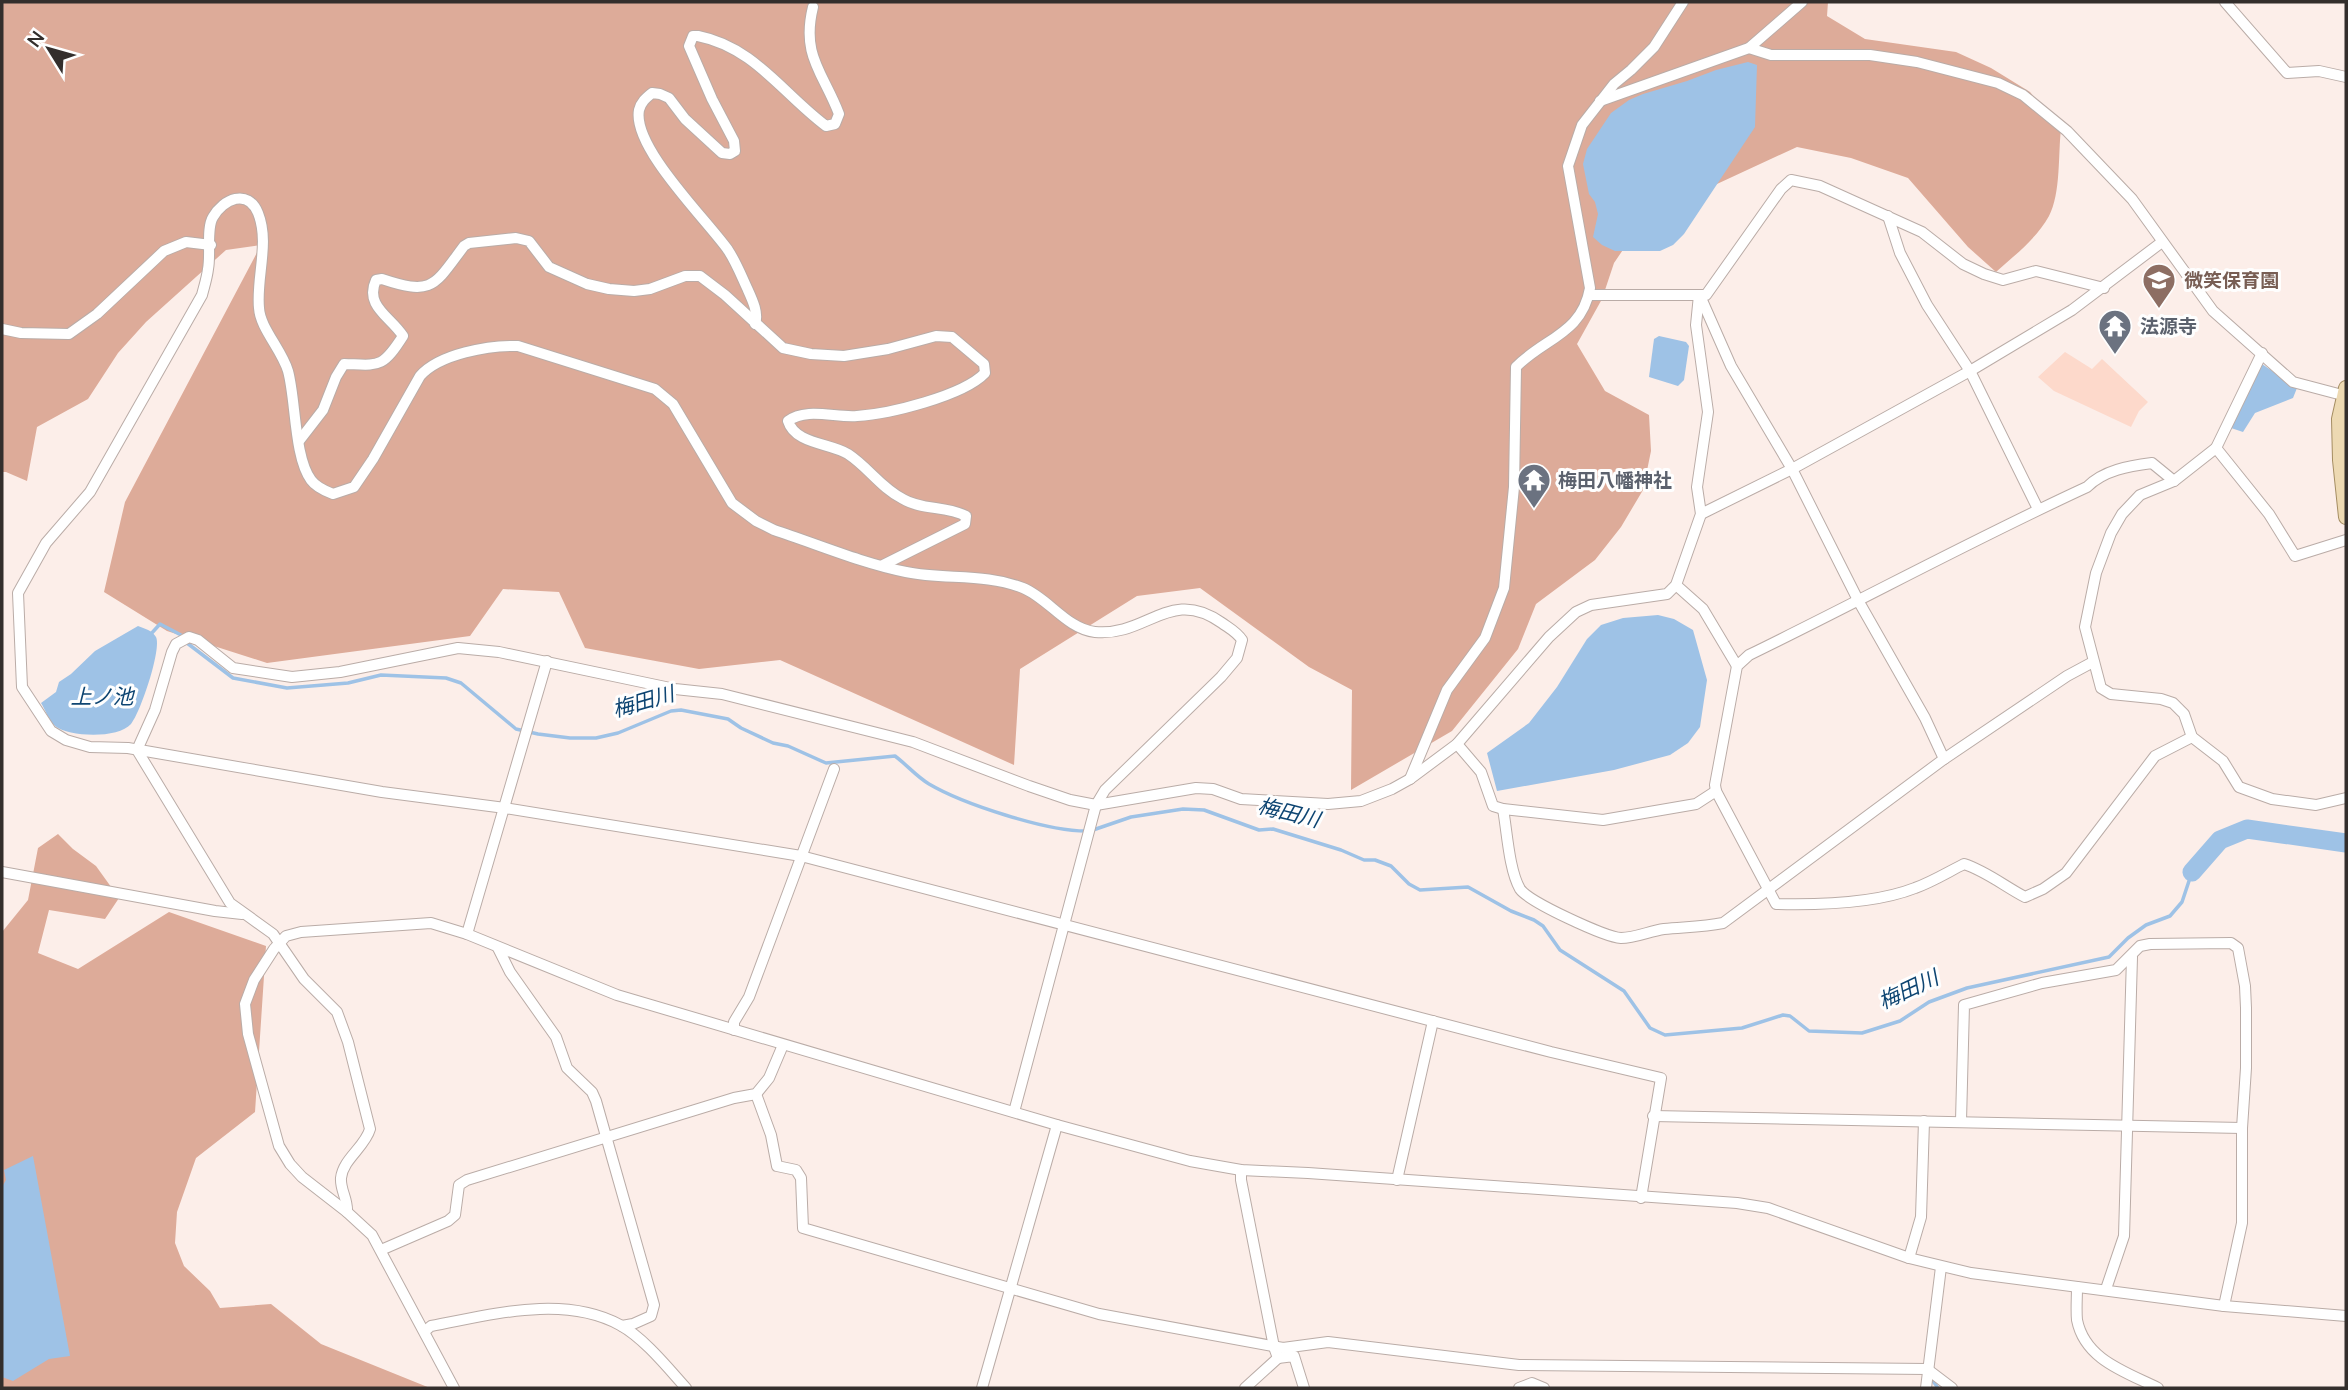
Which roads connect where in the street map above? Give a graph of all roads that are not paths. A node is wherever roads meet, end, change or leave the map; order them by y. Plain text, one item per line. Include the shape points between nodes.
1 (1683, 2) edge
2 (1802, 2) edge
3 (2225, 2) edge
4 (813, 7) dead end
5 (1749, 48) junction
6 (2346, 77) edge
7 (1600, 101) junction
8 (1888, 216) junction
9 (2162, 242) junction
10 (211, 245) junction
11 (2104, 288) junction
12 (1589, 295) junction
13 (1699, 295) junction
14 (755, 324) junction
15 (2, 328) edge
16 (2262, 353) junction
17 (1970, 371) junction
18 (2346, 393) edge
19 (299, 441) junction
20 (2216, 448) junction
21 (1792, 469) junction
22 (2174, 481) junction
23 (2038, 509) junction
24 (1701, 514) junction
25 (2346, 517) edge
26 (2346, 540) edge
27 (883, 565) junction
28 (1676, 585) junction
29 (1860, 602) junction
30 (547, 661) junction
31 (2093, 662) junction
32 (1737, 666) junction
33 (2192, 737) junction
34 (1457, 744) junction
35 (137, 750) junction
36 (1944, 759) junction
37 (834, 769) dead end
38 (1410, 779) junction
39 (1716, 791) junction
40 (2346, 798) edge
41 (1096, 805) junction
42 (505, 808) junction
43 (1503, 809) junction
44 (801, 856) junction
45 (2, 872) edge
46 (1767, 889) junction
47 (242, 914) junction
48 (1065, 926) junction
49 (467, 934) junction
50 (278, 943) junction
51 (498, 948) junction
52 (2132, 957) junction
53 (1433, 1021) junction
54 (734, 1030) junction
55 (783, 1045) junction
56 (756, 1094) junction
57 (1014, 1112) junction
58 (1653, 1116) junction
59 (1924, 1121) junction
60 (1961, 1121) junction
61 (1057, 1125) junction
62 (2127, 1126) junction
63 (2242, 1128) junction
64 (605, 1137) junction
65 (1241, 1170) junction
66 (1397, 1180) junction
67 (1642, 1198) junction
68 (347, 1212) junction
69 (381, 1250) junction
70 (1909, 1258) junction
71 (1941, 1267) junction
72 (2077, 1287) junction
73 (1011, 1289) junction
74 (2106, 1289) junction
75 (2224, 1306) junction
76 (2346, 1316) edge
77 (622, 1326) junction
78 (425, 1331) junction
79 (1273, 1347) junction
80 (1278, 1358) junction
81 (1519, 1365) junction
82 (1927, 1369) junction
83 (1522, 1387) edge
84 (454, 1388) edge
85 (686, 1388) edge
86 (982, 1388) edge
87 (1245, 1388) edge
88 (1304, 1388) edge
89 (1544, 1388) edge
90 (1926, 1388) edge
91 (1952, 1388) edge
92 (2158, 1388) edge

1 - 7 street via 1654,47
2 - 5 street
3 - 6 street via 2287,73 2319,71
4 - 14 street via 808,38 814,62 839,114 835,124 826,126 818,121 737,49 698,36 693,36 689,46 735,150 722,153 660,94 652,93 639,111 649,147 737,265 751,298
5 - 7 street
5 - 9 street via 1771,55 1870,55 1998,82 2023,95 2067,131 2132,198
7 - 12 street via 1582,125 1568,166
8 - 11 street via 1922,232 1984,274 2003,280 2036,271
8 - 13 street via 1820,186 1791,180 1706,295
8 - 17 street via 1900,253 1927,305
9 - 11 street
9 - 16 street via 2213,311
10 - 15 street via 186,242 164,251 107,306 69,334
10 - 19 street via 212,219 224,202 234,198 255,207 262,242 258,310 287,368
10 - 35 street via 202,295 90,492 46,543 18,593 22,687 51,731 90,747
11 - 17 street
12 - 13 street
12 - 38 street via 1573,325 1516,367 1514,487 1504,588 1485,638 1447,690
13 - 21 street via 1731,366
13 - 24 street via 1696,325 1708,412 1697,487
14 - 19 street via 700,276 685,276 650,289 609,289 550,267 529,241 469,243 432,285 414,288 376,280 374,301 402,336 386,360 369,366 344,364 323,410
14 - 27 street via 783,348 811,354 844,356 936,336 952,337 984,364 985,373 977,381 894,411 856,417 804,415 788,421 810,440 846,453 904,500 966,516 965,524
16 - 18 street via 2293,382
16 - 20 street
17 - 21 street
17 - 23 street
18 - 25 main road via 2339,419
19 - 27 street via 310,480 323,491 343,493 354,487 373,459 427,368 456,356 518,345 655,389 673,404 732,503 774,530
20 - 22 street
20 - 26 street via 2269,514 2295,556
21 - 24 street
21 - 29 street
22 - 23 street via 2152,463 2123,467
22 - 31 street via 2140,495 2111,533 2090,595 2085,627
23 - 29 street
24 - 28 street
27 - 41 street via 906,572 993,579 1025,589 1063,617 1096,632 1134,626 1183,608 1215,618 1238,635 1242,640 1237,658 1105,790
28 - 32 street via 1703,609
28 - 34 street via 1667,594 1591,605 1576,612
29 - 32 street via 1749,654
29 - 36 street
30 - 35 street via 458,648 292,677 233,668 198,640 185,638 172,652
30 - 41 street via 675,689 722,694 913,742 1029,786
30 - 42 street
31 - 33 street via 2101,688 2111,694 2173,703 2184,714
31 - 36 street
32 - 39 street
33 - 40 street via 2223,761 2239,787 2272,799 2316,805
33 - 46 street via 2155,756 2066,873 2025,897 1964,864 1915,889 1859,901 1776,904
34 - 38 street
34 - 43 street via 1481,772 1493,806
35 - 42 street
35 - 47 street via 230,903
36 - 46 street
37 - 44 street
38 - 41 street via 1361,801 1328,804 1241,799 1196,788
39 - 43 street via 1696,804 1603,820
39 - 46 street
41 - 48 street
42 - 44 street
42 - 49 street
43 - 46 street via 1513,864 1525,894 1621,938 1723,923
44 - 48 street
44 - 54 street
45 - 47 street
47 - 50 street via 266,928
48 - 53 street
48 - 57 street
49 - 50 street via 431,923 301,932
49 - 51 street
50 - 68 street via 304,979 337,1012 369,1122 368,1137 341,1176
50 - 68 street via 249,991 245,1004 248,1034 279,1146 302,1177
51 - 54 street via 617,995
51 - 64 street via 556,1037 567,1068 592,1092
52 - 60 street via 2116,970 2042,983 1964,1005
52 - 62 street
52 - 63 street via 2140,946 2150,944 2231,943 2238,948 2246,1008
53 - 58 street via 1661,1078
53 - 66 street
54 - 55 street
55 - 56 street via 769,1078
55 - 57 street
56 - 64 street
56 - 73 street via 776,1166 796,1170 801,1178 803,1228
57 - 61 street
58 - 59 street
58 - 67 street
59 - 60 street
59 - 70 street via 1922,1217
60 - 62 street
61 - 65 street
61 - 73 street
62 - 63 street
62 - 74 street via 2124,1236
63 - 75 street via 2242,1223
64 - 69 street via 467,1180 459,1185 455,1215 448,1221
64 - 77 street via 654,1305 651,1316
65 - 66 street
65 - 79 street
66 - 67 street
67 - 70 street via 1768,1208
68 - 69 street
69 - 78 street
70 - 71 street
71 - 72 street
71 - 82 street
72 - 74 street
72 - 92 street via 2077,1319 2089,1347 2104,1362
73 - 79 street via 1099,1314
73 - 86 street
74 - 75 street
75 - 76 street
77 - 78 street via 560,1308 501,1314 431,1326
77 - 85 street
78 - 84 street
79 - 80 street
79 - 81 street via 1328,1342
80 - 87 street
80 - 88 street via 1294,1356
81 - 82 street
81 - 83 street
82 - 90 street
82 - 91 street
83 - 89 street via 1532,1383

